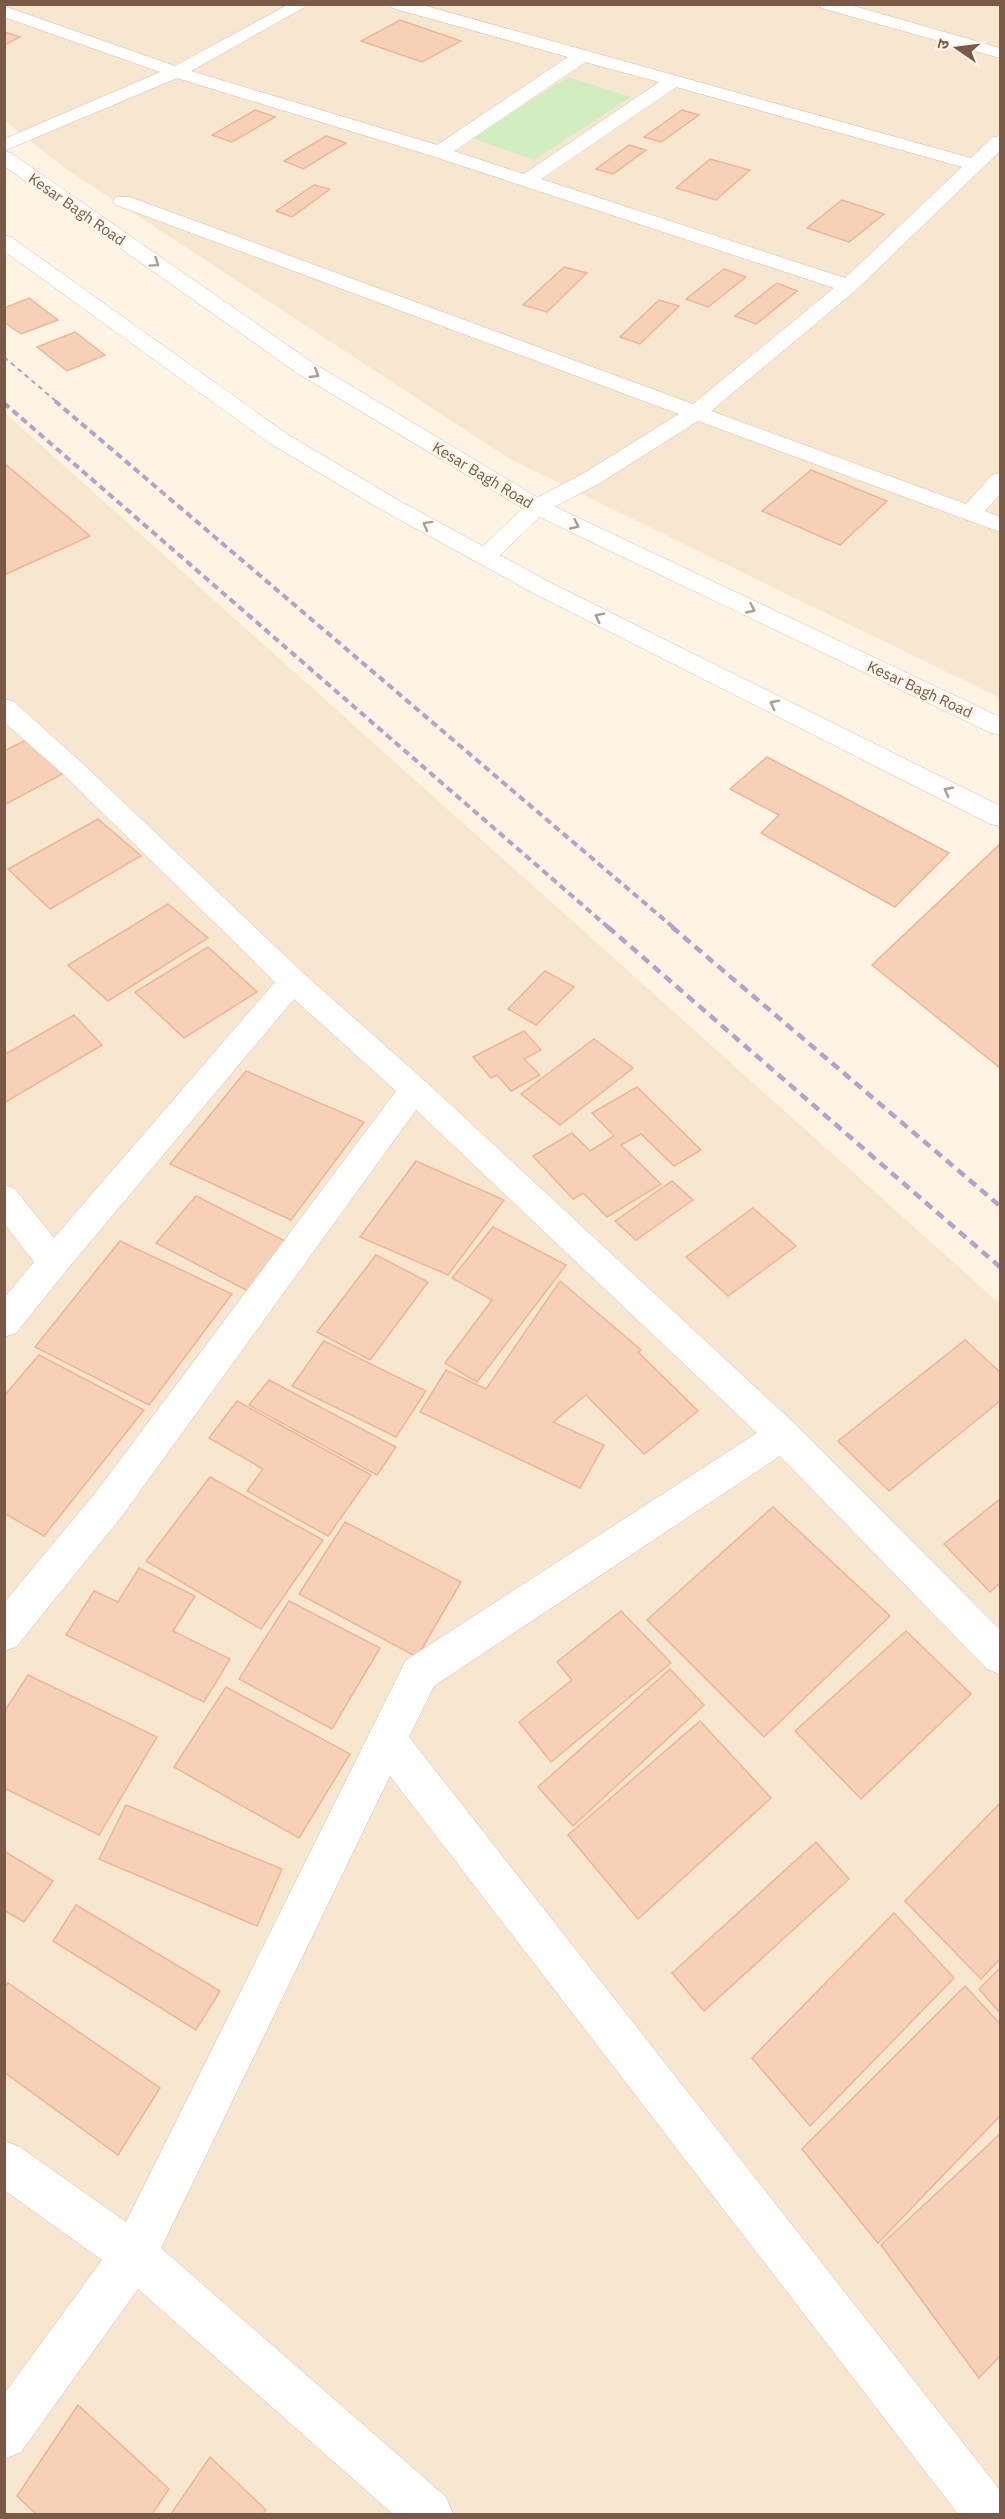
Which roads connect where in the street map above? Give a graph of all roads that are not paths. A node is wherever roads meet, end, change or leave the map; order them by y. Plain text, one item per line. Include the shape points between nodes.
1 (302, 4) edge
2 (398, 4) edge
3 (827, 4) edge
4 (902, 4) edge
5 (4, 11) edge
6 (883, 20) junction
7 (1000, 53) edge
8 (583, 55) junction
9 (176, 72) junction
10 (673, 81) junction
11 (1000, 141) edge
12 (4, 146) edge
13 (439, 152) junction
14 (4, 157) edge
15 (974, 165) junction
16 (526, 181) junction
17 (123, 201) dead end
18 (4, 241) edge
19 (849, 286) junction
20 (694, 414) junction
21 (1000, 480) edge
22 (537, 507) junction
23 (970, 514) junction
24 (1000, 525) edge
25 (485, 557) junction
26 (4, 707) edge
27 (1000, 727) edge
28 (1000, 817) edge
29 (293, 981) junction
30 (414, 1089) junction
31 (4, 1198) edge
32 (53, 1262) junction
33 (4, 1323) edge
34 (783, 1435) junction
35 (4, 1633) edge
36 (1000, 1656) edge
37 (386, 1739) junction
38 (4, 2163) edge
39 (134, 2255) junction
40 (4, 2435) edge
41 (429, 2514) edge
42 (988, 2514) edge

1 - 9 street
2 - 8 street
3 - 6 street
4 - 6 street
5 - 9 street
6 - 7 street
8 - 10 street
8 - 13 street
9 - 12 street
9 - 13 street
10 - 15 street
10 - 16 street
11 - 15 street
13 - 16 street
14 -> 22 street, Kesar Bagh Road via 305,368
15 - 19 street
16 - 19 street
17 - 20 street
25 -> 18 street via 279,439
19 - 20 street
20 - 22 street via 592,478
20 - 23 street
21 - 23 street
22 - 25 street
22 -> 27 street, Kesar Bagh Road
23 - 24 street
28 -> 25 street
26 - 29 street
29 - 30 street
29 - 32 street
30 - 34 street
30 - 35 street via 109,1504
31 - 32 street
32 - 33 street
34 - 36 street
34 - 37 street via 420,1673
37 - 39 street
37 - 42 street
38 - 39 street
39 - 40 street
39 - 41 street

